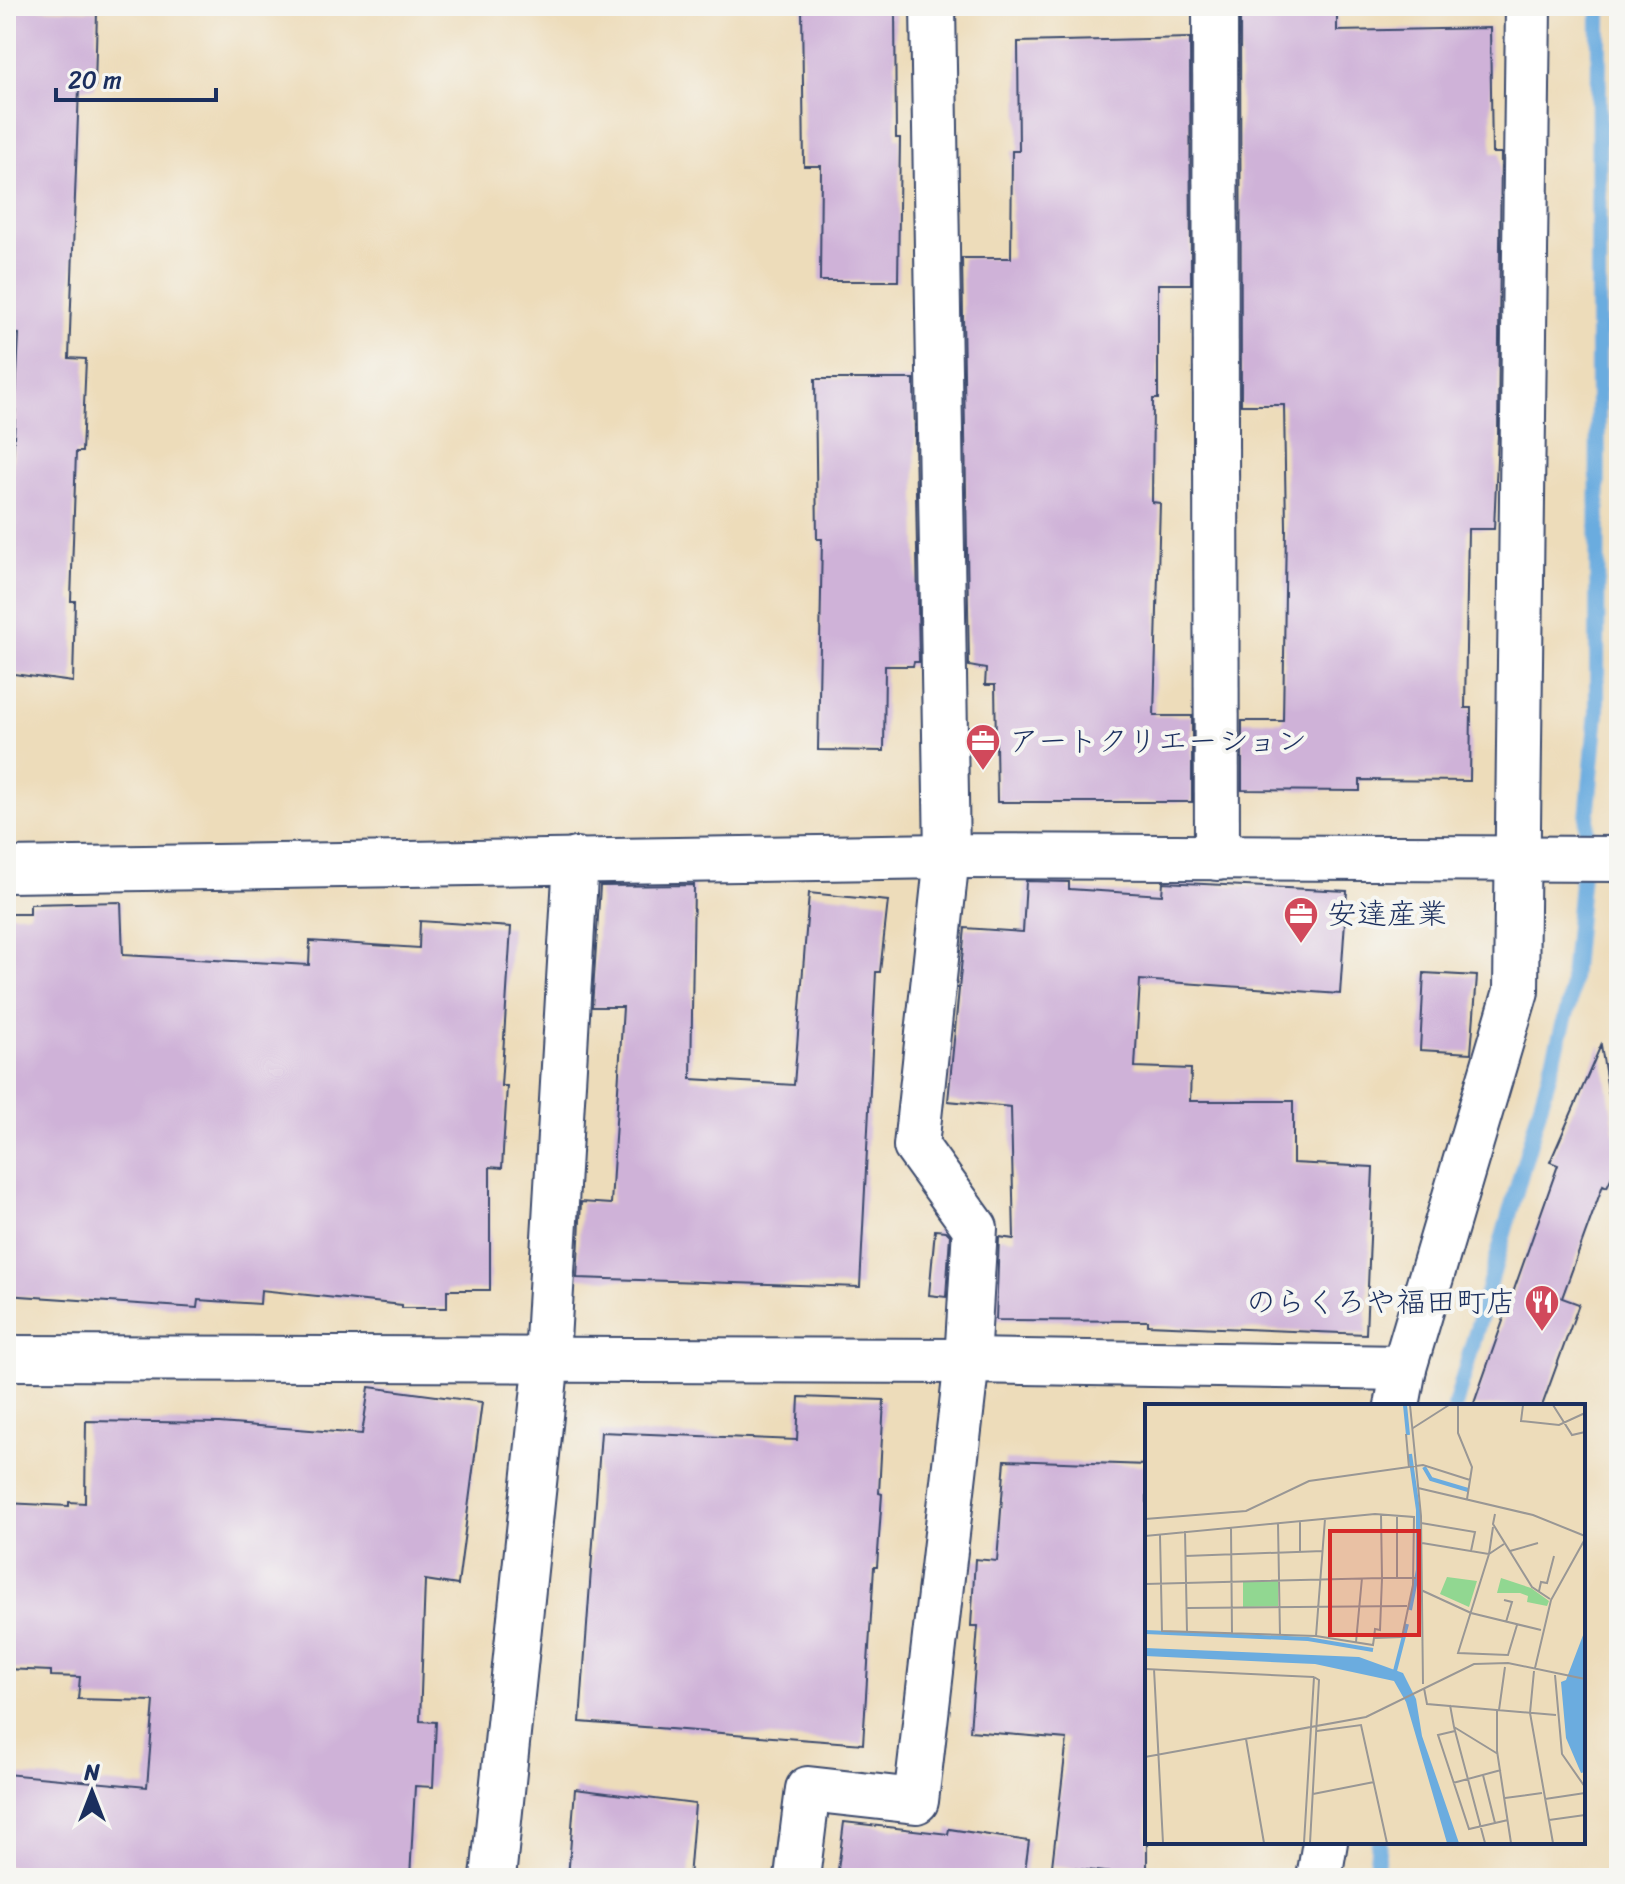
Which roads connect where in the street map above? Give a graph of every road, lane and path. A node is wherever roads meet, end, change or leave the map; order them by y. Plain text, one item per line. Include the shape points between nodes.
1 (933, 6) edge
2 (1215, 6) edge
3 (1528, 6) edge
4 (947, 856) junction
5 (1217, 858) junction
6 (1532, 858) junction
7 (1619, 859) edge
8 (576, 860) junction
9 (6, 870) edge
10 (6, 1358) edge
11 (547, 1358) junction
12 (967, 1361) junction
13 (1401, 1387) edge
14 (1325, 1844) edge
15 (493, 1878) edge
16 (797, 1878) edge
17 (1319, 1878) edge

1 - 4 street
2 - 5 street
3 - 6 street
4 - 5 street
4 - 8 street
4 - 12 street via 916,1146 975,1228
5 - 6 street
6 - 7 street
6 - 13 street via 1516,991
8 - 9 street
8 - 11 street
10 - 11 street
11 - 12 street
11 - 15 street
12 - 13 street
12 - 16 street via 916,1801 808,1789
14 - 17 street

